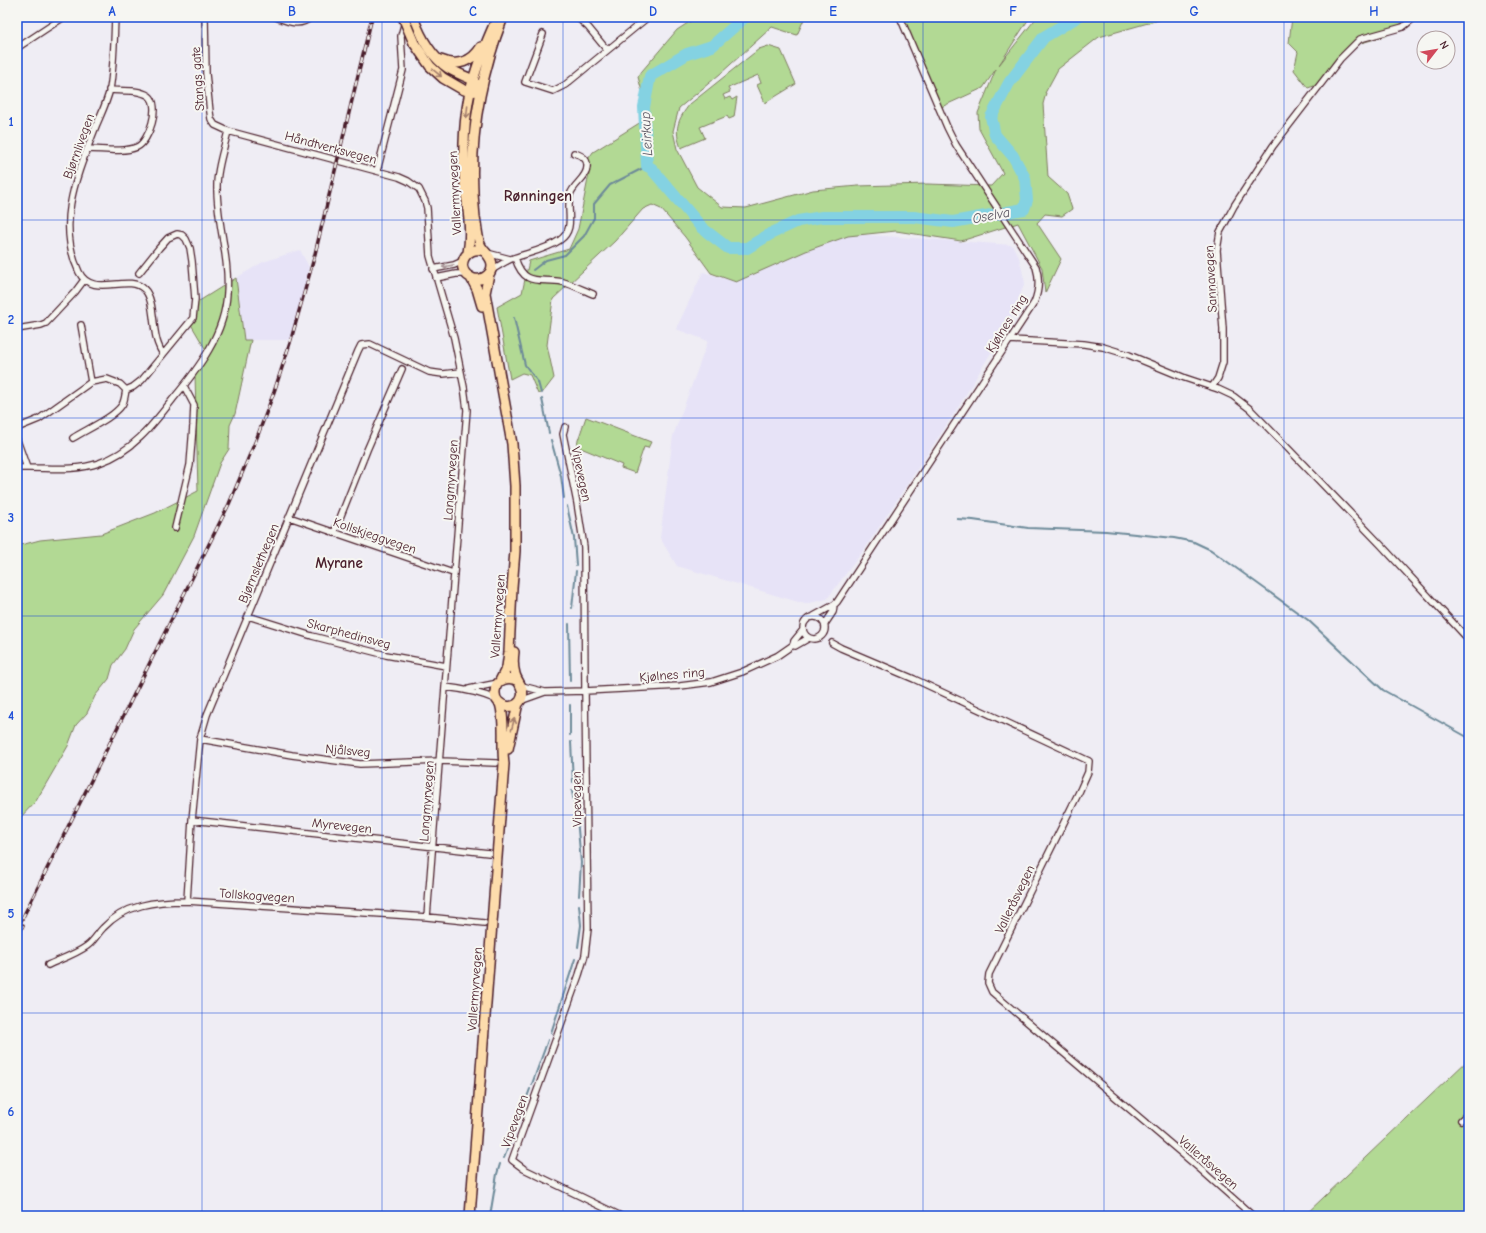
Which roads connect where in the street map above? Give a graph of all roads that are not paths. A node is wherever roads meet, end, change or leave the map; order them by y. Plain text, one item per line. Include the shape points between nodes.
1 (64, 17) edge
2 (115, 17) edge
3 (205, 17) edge
4 (276, 17) edge
5 (311, 17) edge
6 (403, 17) edge
7 (406, 17) edge
8 (413, 17) edge
9 (497, 17) edge
10 (503, 17) edge
11 (577, 17) edge
12 (648, 17) edge
13 (900, 17) edge
14 (1415, 17) edge
15 (543, 34) dead end
16 (490, 35) junction
17 (17, 48) edge
18 (607, 50) junction
19 (435, 57) junction
20 (473, 80) junction
21 (481, 89) junction
22 (110, 90) junction
23 (470, 92) junction
24 (228, 131) junction
25 (88, 149) junction
26 (574, 153) dead end
27 (377, 171) junction
28 (423, 194) joint
29 (485, 252) junction
30 (468, 253) junction
31 (512, 259) junction
32 (463, 261) junction
33 (433, 269) junction
34 (139, 273) dead end
35 (489, 273) junction
36 (468, 276) junction
37 (436, 278) junction
38 (84, 280) junction
39 (592, 294) dead end
40 (81, 325) dead end
41 (17, 329) edge
42 (1009, 340) junction
43 (163, 354) junction
44 (402, 369) dead end
45 (461, 372) junction
46 (92, 382) junction
47 (184, 386) junction
48 (1212, 387) junction
49 (126, 390) junction
50 (565, 427) dead end
51 (17, 428) edge
52 (73, 438) dead end
53 (17, 440) edge
54 (20, 468) dead end
55 (27, 468) junction
56 (513, 468) junction
57 (289, 518) junction
58 (175, 528) dead end
59 (334, 532) junction
60 (515, 551) junction
61 (453, 573) junction
62 (834, 605) junction
63 (248, 616) junction
64 (814, 616) junction
65 (825, 624) junction
66 (804, 630) junction
67 (809, 638) junction
68 (1469, 640) edge
69 (832, 643) dead end
70 (793, 645) junction
71 (446, 666) junction
72 (499, 682) junction
73 (520, 684) junction
74 (445, 687) junction
75 (467, 690) junction
76 (585, 691) junction
77 (545, 692) junction
78 (499, 702) junction
79 (519, 702) junction
80 (200, 739) junction
81 (440, 761) junction
82 (500, 763) junction
83 (192, 820) junction
84 (434, 846) junction
85 (488, 853) dead end
86 (187, 901) junction
87 (427, 917) junction
88 (484, 924) dead end
89 (48, 965) dead end
90 (1469, 1113) edge
91 (1461, 1120) dead end
92 (470, 1216) edge
93 (621, 1216) edge
94 (1253, 1216) edge

1 - 17 street
2 - 22 street, Bjørnlivegen
3 - 24 street, Stangs gate via 206,74 211,119 215,125
4 - 5 street via 298,24
6 -> 23 main road, bridge via 424,60 435,72
7 - 27 street via 401,36 403,70
8 - 19 main road
9 - 16 main road, Vallermyrvegen
10 - 21 main road, Vallermyrvegen
11 - 18 street
12 - 18 street
13 - 42 street, Kjølnes ring via 950,133 1031,259 1038,274 1038,294
14 - 48 street, Sannavegen via 1403,27 1360,39 1340,59 1276,141 1228,217 1220,232 1217,250 1223,362
15 - 18 street via 525,82 547,90 553,91 562,87
16 - 19 main road via 475,55 464,62 452,64
16 - 20 main road, Vallermyrvegen
19 - 20 main road via 448,68
20 - 21 main road
20 - 23 main road, Vallermyrvegen
21 - 23 main road
21 - 29 main road, Vallermyrvegen via 474,134 473,171 477,228 480,244
22 - 25 street, Bjørnlivegen
22 - 25 street via 136,91 150,97 154,108 151,127 145,140 138,147 127,150
23 -> 30 main road, Vallermyrvegen via 464,156 470,230
24 - 27 street, Håndtverksvegen
24 - 47 street via 217,185 227,272 226,304 214,340
25 - 38 street, Bjørnlivegen via 79,170 69,212 68,233 72,255
26 - 31 street via 582,156 588,166 571,192 568,233 552,245
27 - 28 street, Håndtverksvegen via 408,181
28 - 33 street, Langmyrvegen via 427,208
29 - 30 main road via 477,250
29 - 31 street
29 - 35 main road via 492,262
30 - 32 main road
31 - 35 street
31 - 39 street via 530,278 538,281 564,282
32 -> 33 street
32 - 36 main road via 463,268
33 - 37 street, Langmyrvegen
34 - 43 street via 168,238 177,234 186,239 192,261 193,318
35 - 36 main road via 480,279
35 - 56 main road, Vallermyrvegen via 485,293 512,444
36 - 37 street via 456,274
36 - 56 main road, Vallermyrvegen via 477,289 482,305 506,445
37 - 45 street, Langmyrvegen via 451,326
38 - 41 street via 46,323
38 - 43 street via 91,284 135,284 144,288 150,296 157,343
40 - 46 street
42 - 48 street via 1095,345 1129,355
42 - 62 street, Kjølnes ring
43 - 49 street via 142,380
44 - 59 street
45 - 57 street, Bjørnslettvegen via 429,372 370,344 361,345
45 - 61 street, Langmyrvegen via 467,410
46 - 49 street via 107,379 120,384
46 - 51 street via 39,419
47 - 55 street via 139,440 120,454 87,466
47 - 58 street via 194,405 194,426 190,464
48 - 68 street via 1245,404
49 - 52 street via 122,404 113,413
50 - 76 street, Vipevegen via 563,434 584,547
53 - 55 street
54 - 55 street
56 - 60 main road, Vallermyrvegen via 516,508
57 - 59 street, Kollskjeggvegen
57 - 63 street, Bjørnslettvegen
59 - 61 street, Kollskjeggvegen
60 - 72 main road, Vallermyrvegen via 508,660
60 - 73 main road, Vallermyrvegen via 517,589 513,660
61 - 71 street, Langmyrvegen
62 - 64 street, Kjølnes ring
62 - 65 street, Kjølnes ring via 833,612
63 - 71 street, Skarphedinsveg via 386,655
63 - 80 street, Bjørnslettvegen via 207,715
64 - 65 street via 820,617
64 - 66 street via 804,623
65 - 67 street via 822,636
66 - 67 street
66 - 70 street, Kjølnes ring
67 - 70 street, Kjølnes ring via 796,646
69 - 94 street, Valleråsvegen via 1089,761 1088,772 1080,790 989,974 988,983 992,992
70 - 76 street, Kjølnes ring via 777,656 742,672 711,682
71 - 74 street, Langmyrvegen
72 - 73 main road via 509,678
72 - 75 street
72 - 78 main road via 495,692
73 - 77 street, Kjølnes ring
73 - 79 main road via 523,692
74 - 75 street
74 - 81 street, Langmyrvegen
75 - 78 street via 484,694
76 - 77 street, Kjølnes ring
76 - 93 street, Vipevegen via 589,917 587,942 570,1002 512,1160 524,1169
77 - 79 street, Kjølnes ring
78 - 79 main road via 509,706
78 - 82 main road, Vallermyrvegen via 504,720
82 -> 79 main road, Vallermyrvegen via 508,753
80 - 81 street, Njålsveg via 360,764
80 - 83 street, Bjørnslettvegen
81 - 82 street, Njålsveg
81 - 84 street, Langmyrvegen
82 - 92 main road, Vallermyrvegen
83 - 84 street, Myrevegen
83 - 86 street, Bjørnslettvegen
84 - 85 street, Myrevegen
84 - 87 street, Langmyrvegen
86 - 87 street, Tollskogvegen
86 - 89 street, Tollskogvegen via 146,903 130,908 115,917 85,947
87 - 88 street, Tollskogvegen
90 - 91 street

